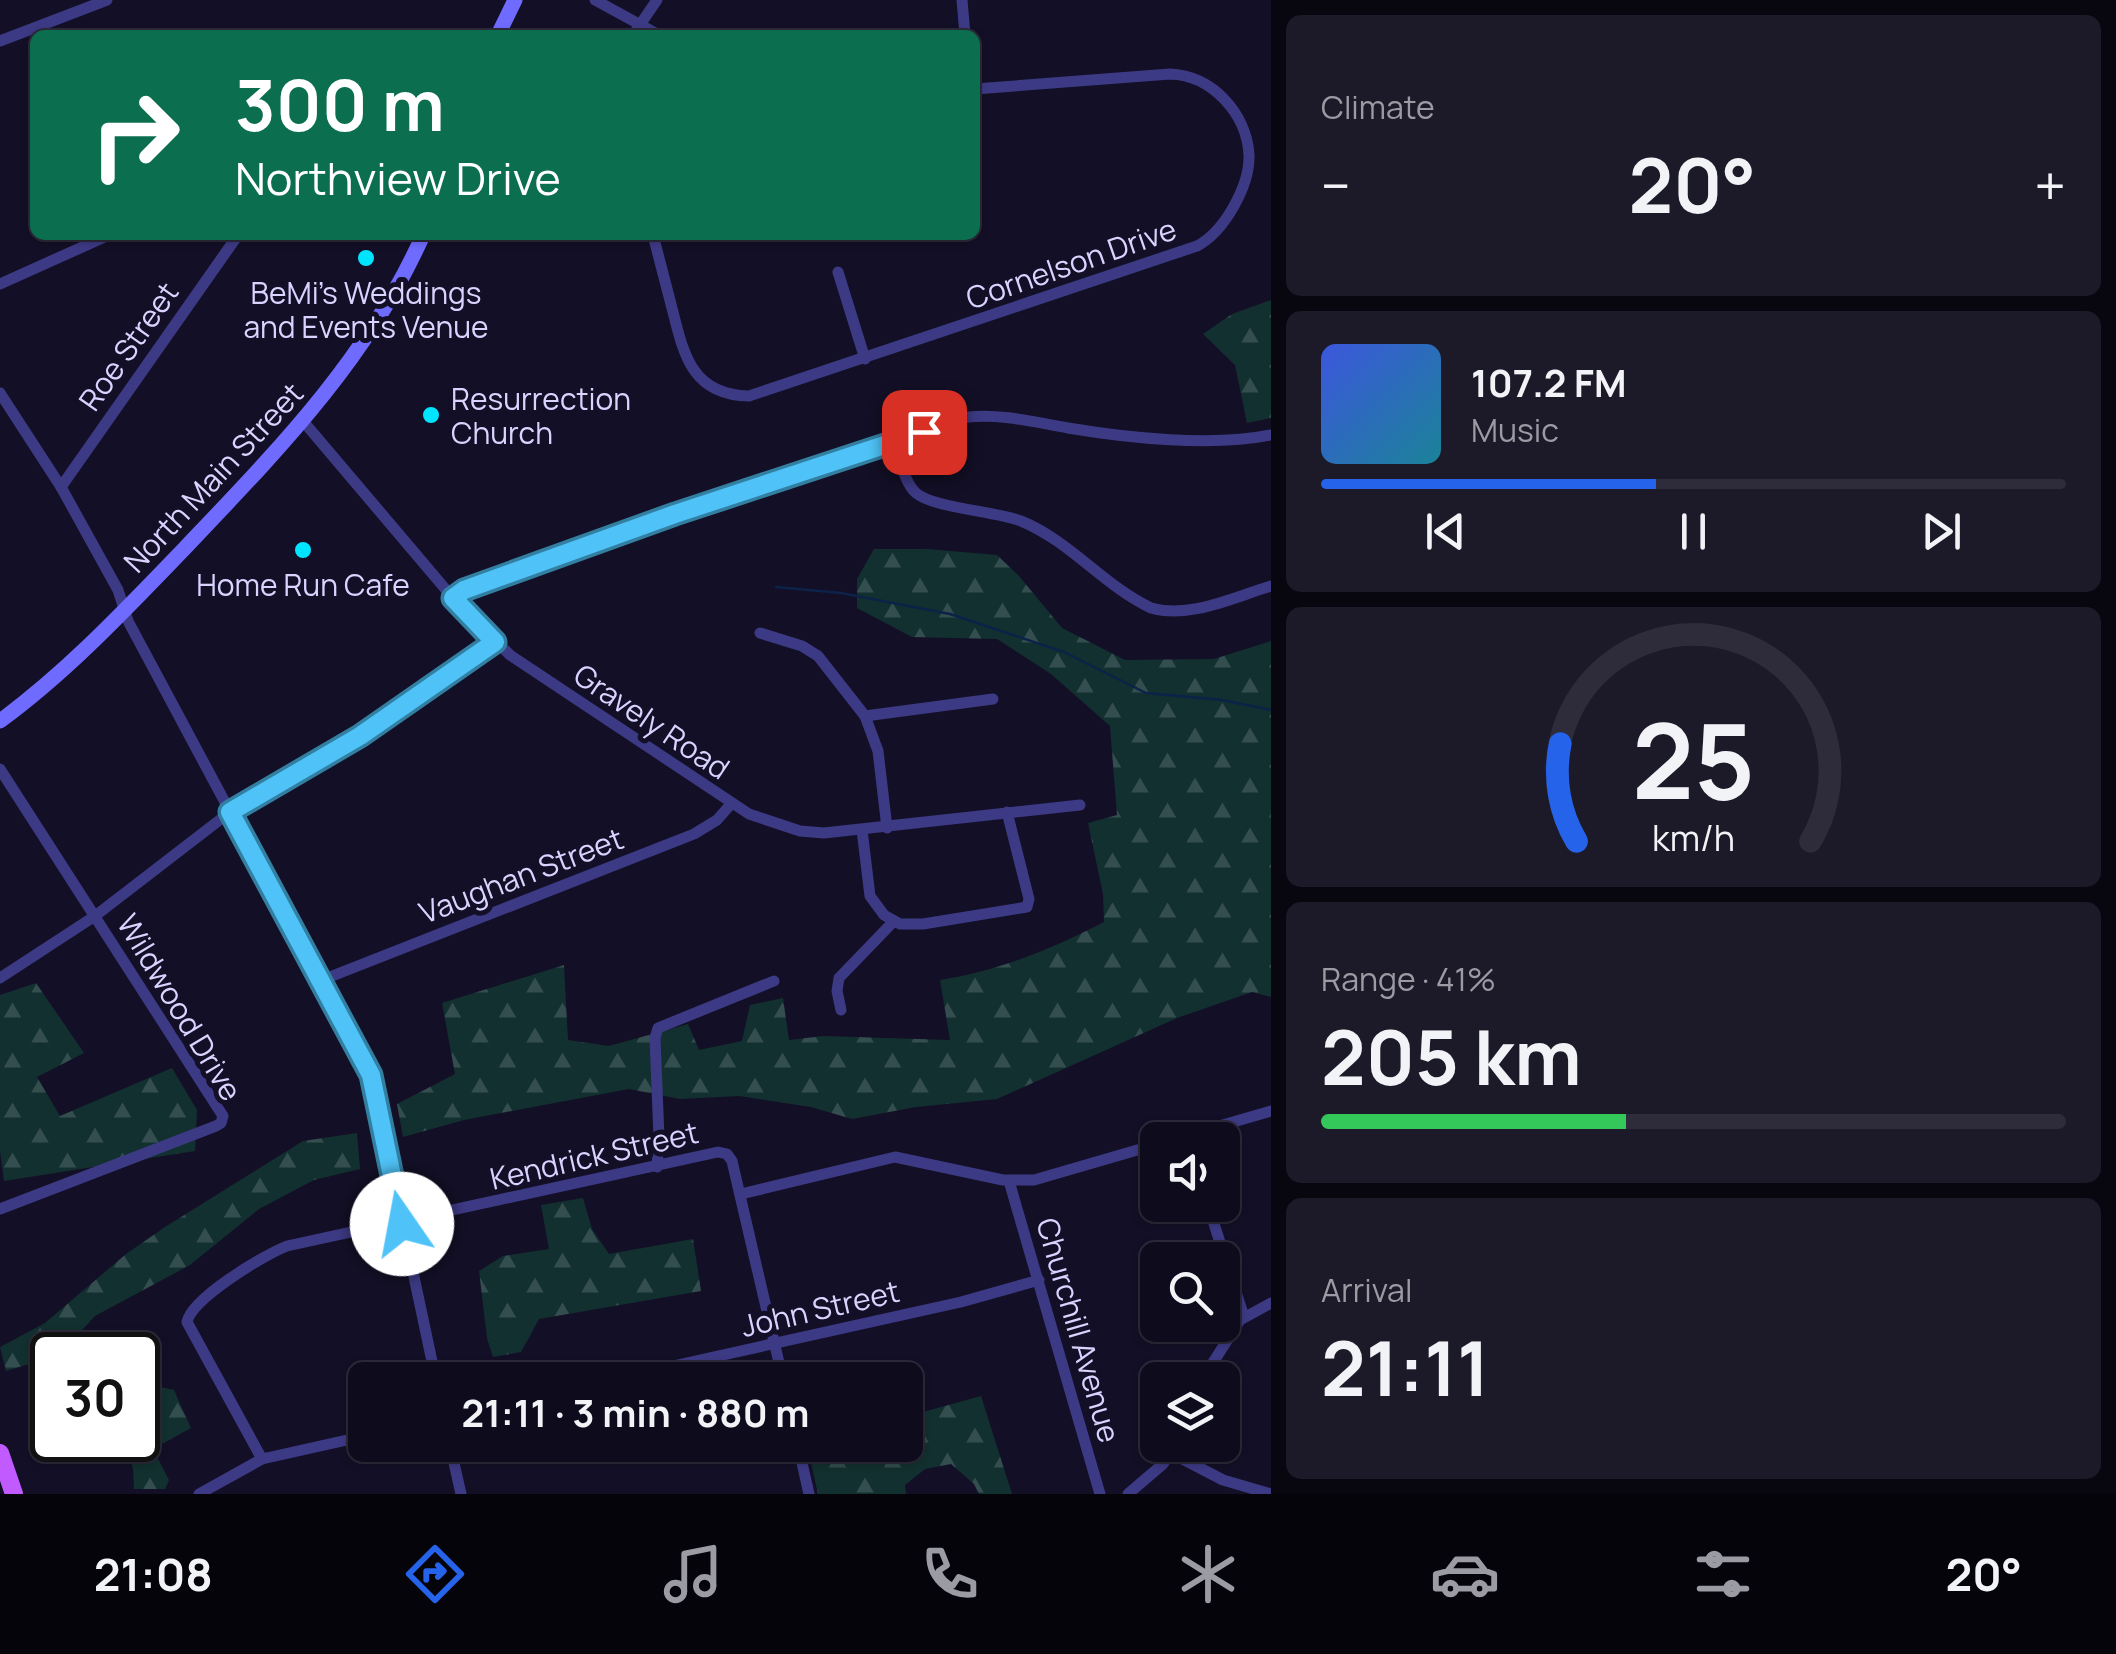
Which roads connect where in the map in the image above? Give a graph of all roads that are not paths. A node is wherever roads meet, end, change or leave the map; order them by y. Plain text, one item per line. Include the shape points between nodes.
1 (107, 0) edge
2 (516, 0) edge
3 (595, 0) edge
4 (658, 0) edge
5 (962, 0) edge
6 (501, 30) edge
7 (636, 30) edge
8 (965, 30) edge
9 (0, 41) edge
10 (980, 89) edge
11 (97, 240) edge
12 (234, 240) edge
13 (420, 240) edge
14 (654, 240) edge
15 (838, 272) dead end
16 (0, 284) edge
17 (866, 359) junction
18 (0, 393) edge
19 (303, 421) junction
20 (1271, 434) edge
21 (894, 443) junction
22 (61, 487) junction
23 (1271, 586) edge
24 (453, 598) junction
25 (126, 610) junction
26 (760, 633) dead end
27 (495, 642) junction
28 (992, 700) dead end
29 (865, 716) junction
30 (0, 721) edge
31 (0, 769) edge
32 (731, 804) junction
33 (1080, 804) dead end
34 (230, 812) junction
35 (1007, 812) junction
36 (886, 828) junction
37 (862, 830) junction
38 (95, 916) junction
39 (894, 920) junction
40 (0, 978) edge
41 (322, 980) junction
42 (774, 980) dead end
43 (841, 1010) dead end
44 (1271, 1111) edge
45 (1237, 1122) edge
46 (1140, 1149) edge
47 (657, 1167) junction
48 (1009, 1181) junction
49 (740, 1194) junction
50 (0, 1208) edge
51 (1214, 1222) edge
52 (402, 1224) junction
53 (1039, 1280) junction
54 (1271, 1303) edge
55 (1244, 1316) junction
56 (775, 1344) junction
57 (432, 1362) edge
58 (692, 1362) edge
59 (779, 1362) edge
60 (1213, 1362) edge
61 (348, 1440) edge
62 (262, 1459) junction
63 (1, 1460) edge
64 (454, 1462) edge
65 (802, 1462) edge
66 (1160, 1462) edge
67 (1194, 1462) edge
68 (14, 1494) edge
69 (200, 1494) edge
70 (461, 1494) edge
71 (809, 1494) edge
72 (1100, 1494) edge
73 (1128, 1494) edge
74 (1271, 1494) edge

1 - 9 street
2 - 6 main road
3 - 7 street
4 - 7 street
5 - 8 street
10 - 17 street, Cornelson Drive via 1189,76 1213,88 1236,114 1249,153 1246,176 1224,223 1198,246
11 - 16 street
12 - 22 street, Roe Street
13 - 19 main road, North Main Street via 357,354
14 - 17 street, Cornelson Drive via 686,359 708,385 758,395
15 - 17 street
18 - 22 street
19 - 24 street, Gravely Road
19 - 25 main road, North Main Street
20 - 21 street via 1216,441 995,415 954,421
21 - 23 street via 916,494 1022,522 1151,608 1189,610
21 - 24 street via 658,520
22 - 25 street
24 - 27 street, Gravely Road
25 - 30 main road, North Main Street
25 - 34 street
26 - 29 street via 818,656
27 - 32 street, Gravely Road
27 - 34 street via 360,736
28 - 29 street
29 - 36 street via 878,751
31 - 38 street, Wildwood Drive
32 - 37 street, Gravely Road via 800,831
32 - 41 street, Vaughan Street via 694,834
33 - 35 street, Gravely Road
34 - 38 street
34 - 41 street
35 - 36 street, Gravely Road
35 - 39 street via 1027,907 923,924
36 - 37 street, Gravely Road
37 - 39 street via 870,896
38 - 40 street
38 - 50 street, Wildwood Drive via 202,1081 221,1123
39 - 43 street via 838,978
41 - 52 street via 371,1075
42 - 47 street via 658,1028
44 - 45 street
46 - 48 street
47 - 49 street, Kendrick Street via 723,1152
47 - 52 street, Kendrick Street
48 - 49 street via 895,1157
48 - 53 street, Churchill Avenue
49 - 56 street, Kendrick Street
51 - 55 street
52 - 57 street
52 - 62 street, Kendrick Street via 275,1251 189,1313 189,1330
53 - 56 street, John Street
53 - 72 street, Churchill Avenue
54 - 55 street
55 - 60 street
56 - 58 street, John Street
56 - 59 street, Kendrick Street
61 - 62 street
62 - 69 street
63 - 68 main road
64 - 70 street
65 - 71 street
66 - 73 street
67 - 74 street via 1222,1480

